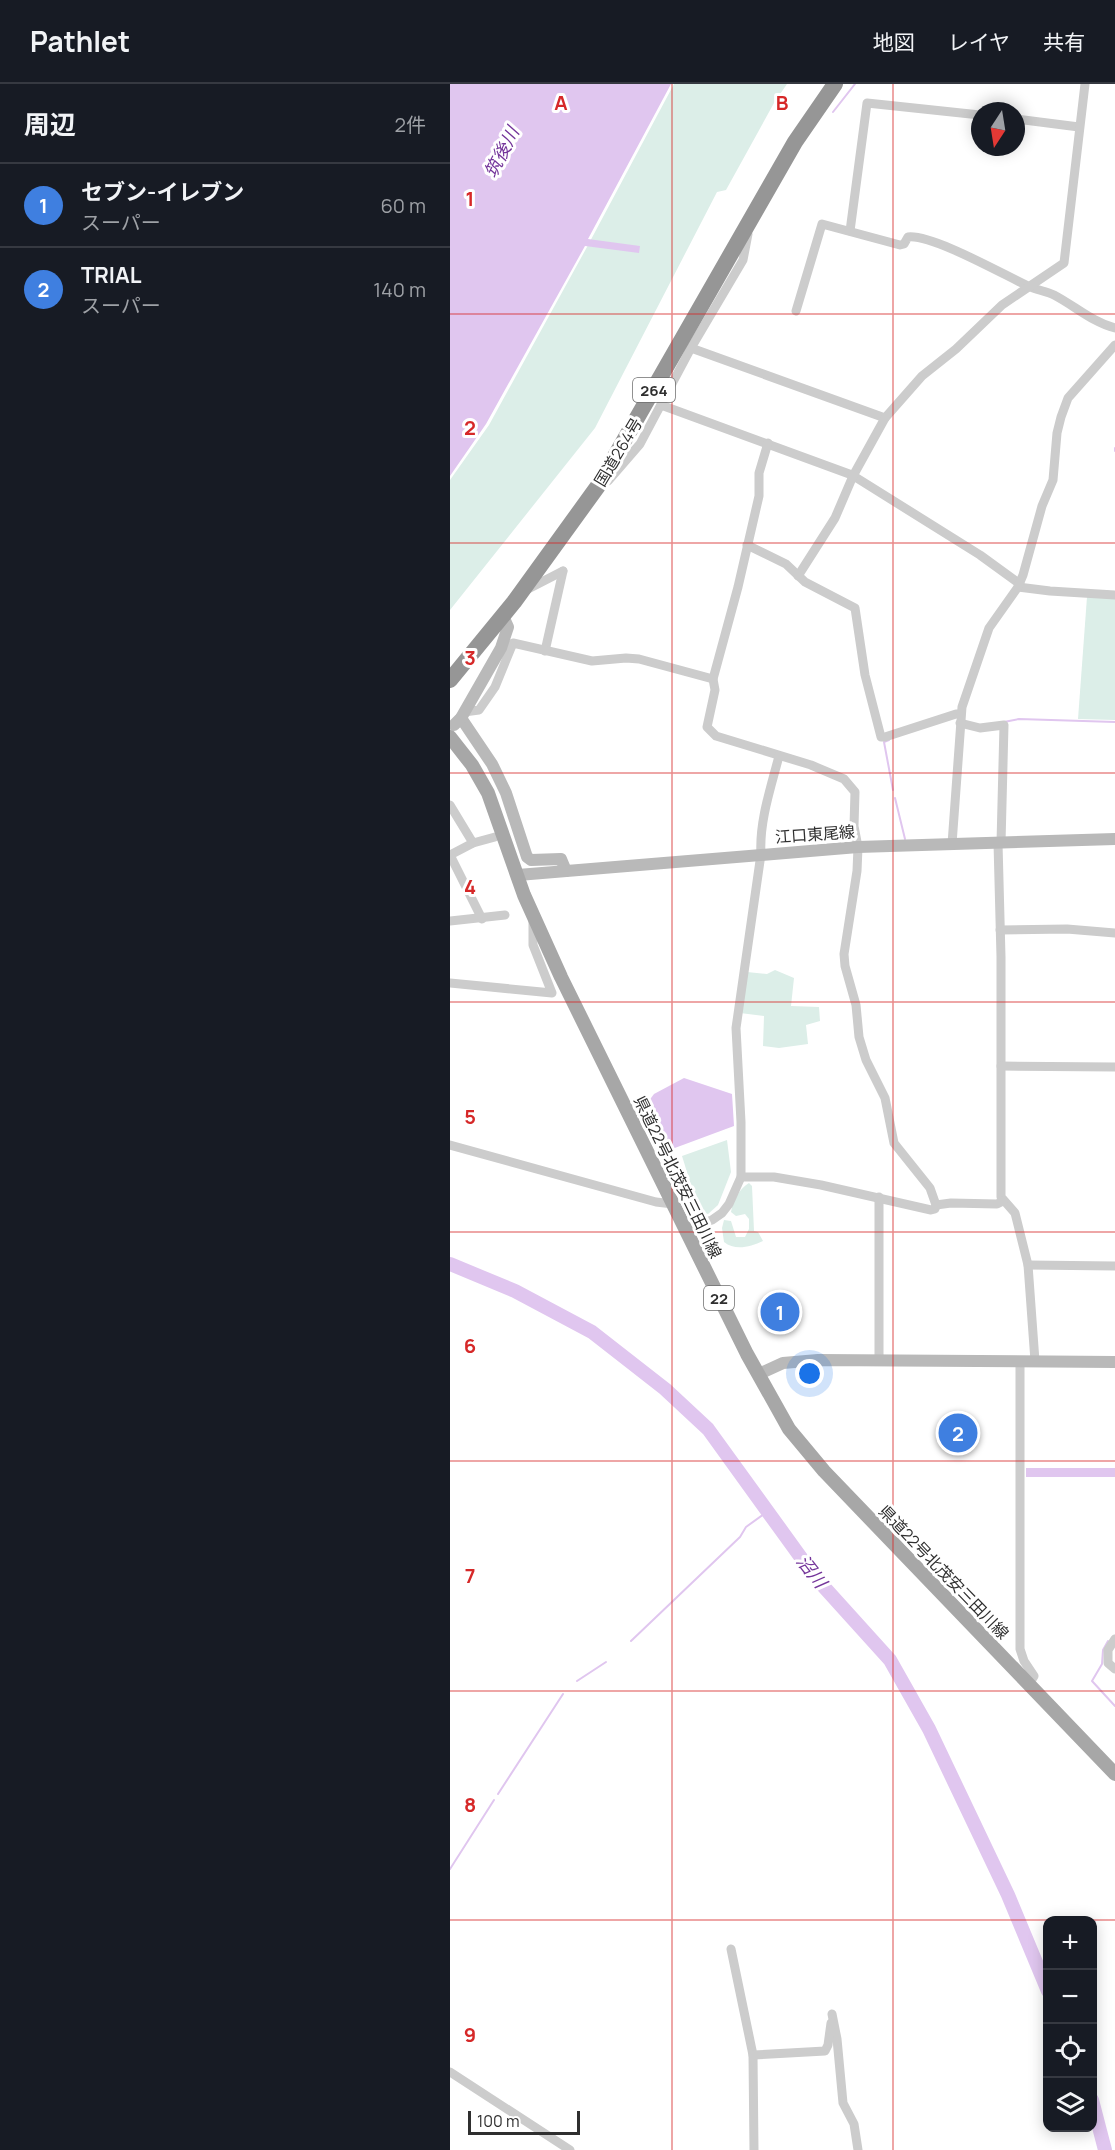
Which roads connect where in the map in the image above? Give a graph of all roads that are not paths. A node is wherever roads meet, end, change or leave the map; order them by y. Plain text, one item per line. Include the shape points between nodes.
1 (834, 84) edge
2 (1085, 84) edge
3 (971, 114) edge
4 (1025, 120) edge
5 (1079, 127) junction
6 (750, 221) junction
7 (850, 231) junction
8 (1029, 286) junction
9 (796, 311) dead end
10 (1115, 328) edge
11 (1115, 345) edge
12 (691, 348) junction
13 (661, 405) junction
14 (885, 418) junction
15 (768, 443) junction
16 (853, 476) junction
17 (598, 486) junction
18 (747, 545) junction
19 (798, 576) junction
20 (1019, 585) junction
21 (520, 593) junction
22 (1115, 595) edge
23 (503, 616) junction
24 (545, 651) junction
25 (713, 679) junction
26 (450, 680) edge
27 (960, 719) junction
28 (457, 723) edge
29 (779, 756) junction
30 (450, 805) edge
31 (495, 837) dead end
32 (1115, 839) edge
33 (472, 843) junction
34 (1000, 843) junction
35 (952, 844) junction
36 (858, 847) junction
37 (760, 854) junction
38 (450, 855) edge
39 (566, 871) junction
40 (518, 875) junction
41 (505, 915) dead end
42 (533, 916) junction
43 (482, 919) junction
44 (450, 921) edge
45 (1000, 930) junction
46 (1115, 933) edge
47 (450, 983) edge
48 (1001, 1066) junction
49 (1115, 1067) edge
50 (450, 1144) edge
51 (741, 1176) junction
52 (879, 1197) junction
53 (1003, 1201) junction
54 (673, 1204) junction
55 (936, 1205) junction
56 (685, 1229) junction
57 (1028, 1265) junction
58 (1115, 1266) edge
59 (879, 1360) junction
60 (1020, 1361) junction
61 (1035, 1361) junction
62 (1115, 1362) edge
63 (759, 1374) junction
64 (1115, 1639) edge
65 (1115, 1669) edge
66 (1029, 1684) junction
67 (1115, 1774) edge
68 (731, 1950) dead end
69 (753, 2055) junction
70 (450, 2072) edge
71 (570, 2150) edge
72 (754, 2150) edge
73 (858, 2150) edge

1 - 6 highway, 国道264号 / 264
2 - 5 street
3 - 7 street via 867,103
4 - 5 street
5 - 8 street via 1064,262
6 - 12 street via 743,260
6 - 17 highway, 国道264号 / 264
7 - 8 street via 900,245 908,237 925,240
7 - 9 street via 822,224
8 - 10 street
8 - 14 street via 922,376
11 - 20 street via 1068,398 1061,417 1053,480
12 - 13 street
12 - 14 street
13 - 15 street
13 - 17 street via 640,444 608,481
14 - 16 street
15 - 16 street
15 - 18 street
16 - 19 street via 835,518
16 - 20 street via 980,555
17 - 21 highway, 国道264号 / 264
18 - 19 street via 786,564
18 - 25 street
19 - 27 street via 855,608 865,675 881,737
20 - 22 street
20 - 27 street via 986,634
21 - 23 highway, 国道264号 / 264
21 - 24 street via 563,571
23 - 26 highway, 国道264号 / 264
23 - 28 street via 508,627 501,648
24 - 25 street via 592,661 639,659
24 - 28 street via 513,643 495,687 479,710
25 - 29 street via 715,690 707,722 710,731
27 - 34 street via 980,728 1004,725
27 - 35 street
28 - 39 street via 492,764 529,859 561,860
28 - 40 main road, 県道22号北茂安三田川線 / 22
29 - 36 street via 844,778 852,786
29 - 37 street
30 - 33 street
31 - 33 street
32 - 34 street, 江口東尾線
33 - 38 street
34 - 35 street, 江口東尾線
34 - 45 street
35 - 36 street, 江口東尾線
36 - 37 street, 江口東尾線
36 - 55 street via 844,954 859,1037 889,1109 894,1143 930,1188
37 - 39 street, 江口東尾線
37 - 51 street via 736,1028
38 - 43 street
39 - 40 street, 江口東尾線
40 - 42 main road, 県道22号北茂安三田川線 / 22
41 - 43 street
42 - 47 street via 533,945 552,993
42 - 54 main road, 県道22号北茂安三田川線 / 22
43 - 44 street
45 - 46 street
45 - 48 street
48 - 49 street
48 - 53 street
50 - 54 street
51 - 52 street via 784,1178
51 - 56 street via 722,1214
52 - 55 street via 931,1209
52 - 59 street
53 - 55 street
53 - 57 street via 1015,1213
54 - 56 main road, 県道22号北茂安三田川線 / 22
56 - 63 main road, 県道22号北茂安三田川線 / 22
57 - 58 street
57 - 61 street
59 - 60 street
59 - 63 street via 783,1363
60 - 61 street
60 - 66 street via 1020,1649 1034,1676
61 - 62 street
63 - 66 main road, 県道22号北茂安三田川線 / 22 via 789,1429 824,1471
64 - 65 street via 1108,1650 1108,1663
66 - 67 main road, 県道22号北茂安三田川線 / 22
68 - 69 street
69 - 72 street
69 - 73 street via 825,2051 832,2014 843,2103 854,2124
70 - 71 street

